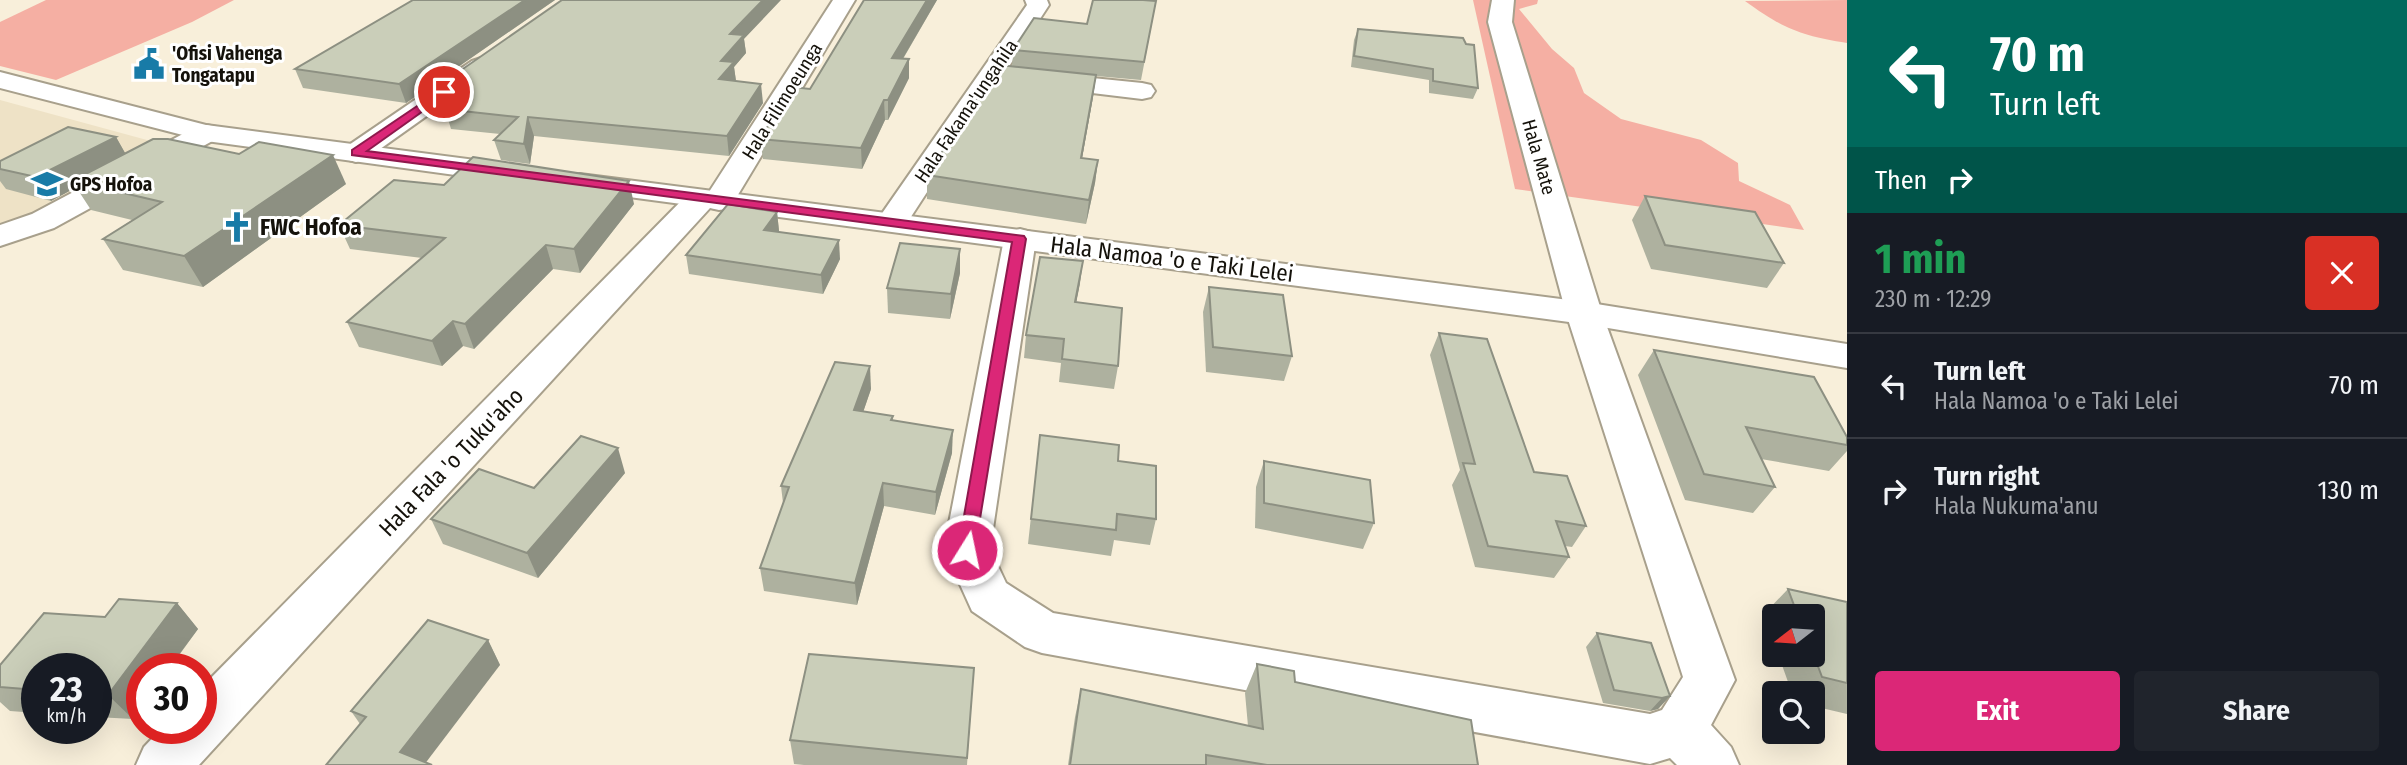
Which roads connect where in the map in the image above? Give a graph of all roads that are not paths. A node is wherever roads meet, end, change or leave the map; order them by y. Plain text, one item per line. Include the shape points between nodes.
1 (844, 0) edge
2 (1036, 0) edge
3 (1503, 0) edge
4 (498, 54) edge
5 (990, 76) junction
6 (0, 80) edge
7 (1142, 91) dead end
8 (206, 133) junction
9 (356, 153) junction
10 (710, 200) junction
11 (891, 222) junction
12 (0, 236) edge
13 (1020, 239) junction
14 (1584, 313) junction
15 (1847, 356) edge
16 (217, 708) edge
17 (183, 744) edge
18 (1696, 747) edge
19 (163, 765) edge

1 - 10 street, Hala Filimoeunga
2 - 5 street, Hala Fakama'ungahila via 1038,5
3 - 14 street, Hala Mate via 1500,22
4 - 9 street
5 - 7 street
5 - 11 street, Hala Fakama'ungahila
6 - 8 street, Hala Namoa 'o e Taki Lelei
8 - 9 street, Hala Namoa 'o e Taki Lelei
8 - 12 street via 43,220
9 - 10 street, Hala Namoa 'o e Taki Lelei
10 - 11 street, Hala Namoa 'o e Taki Lelei
10 - 16 street, Hala Fala 'o Tuku'aho
11 - 13 street, Hala Namoa 'o e Taki Lelei
13 - 14 street, Hala Namoa 'o e Taki Lelei
13 - 18 street via 967,550 989,597 1042,632
14 - 15 street, Hala Namoa 'o e Taki Lelei
14 - 18 street, Hala Mate via 1709,680
17 - 19 street, Hala Fala 'o Tuku'aho

